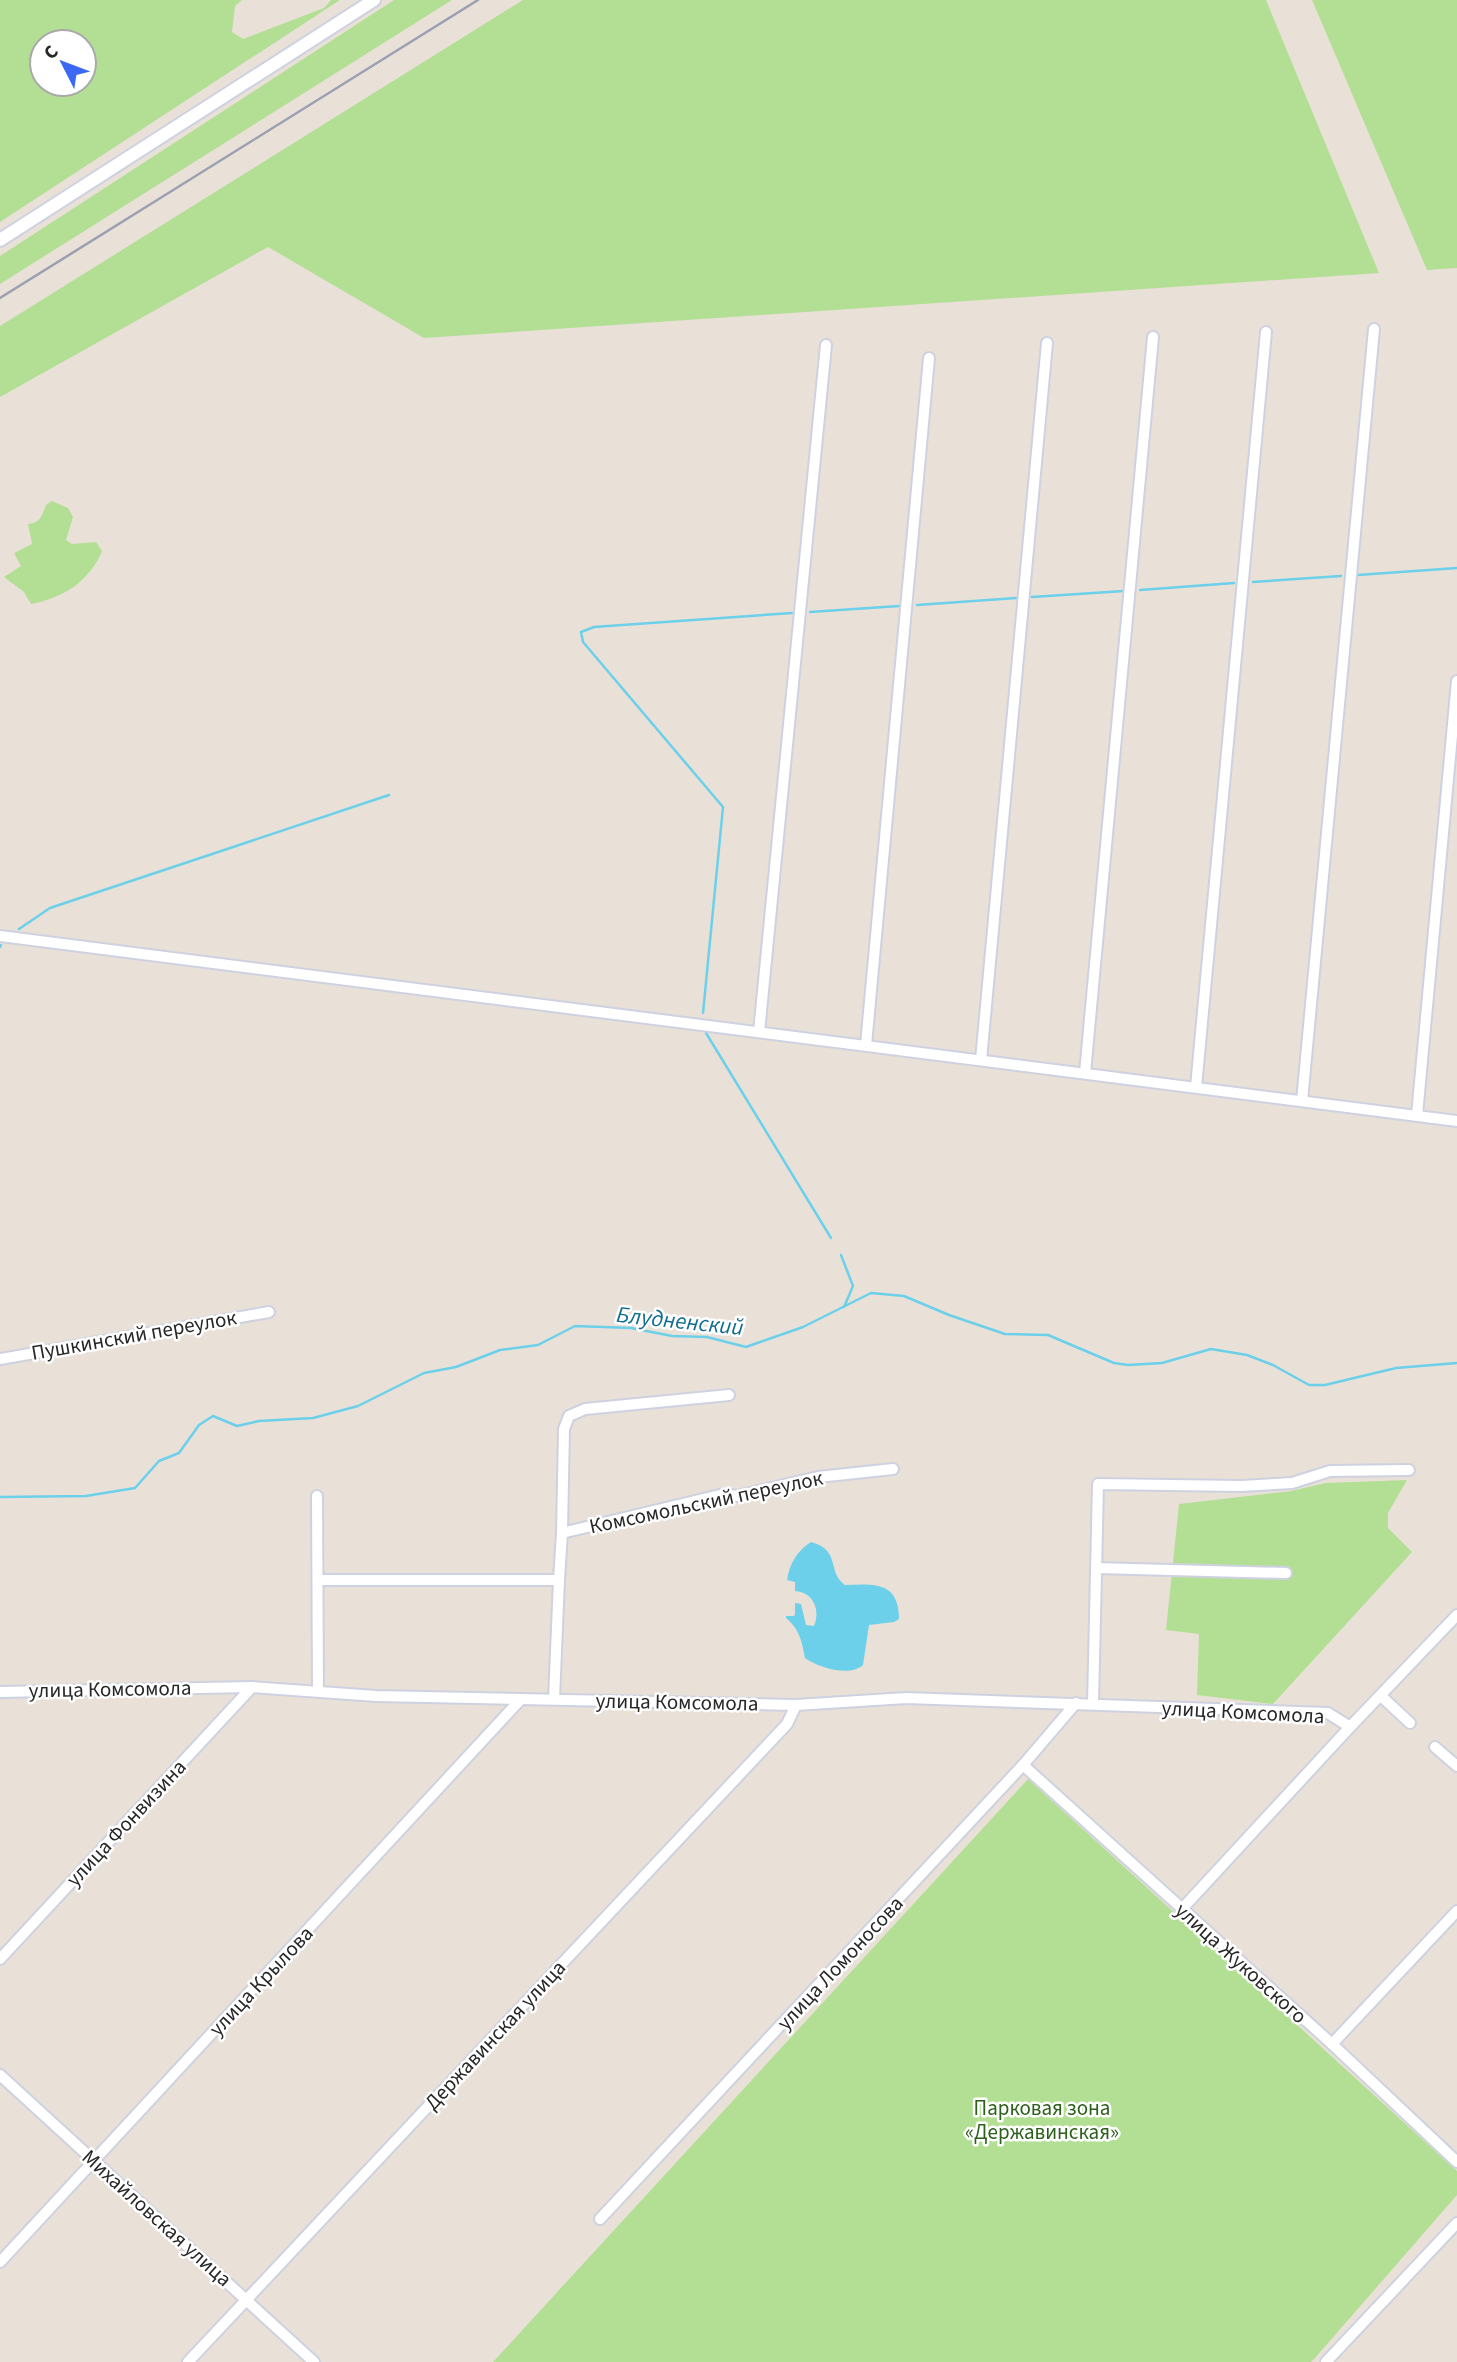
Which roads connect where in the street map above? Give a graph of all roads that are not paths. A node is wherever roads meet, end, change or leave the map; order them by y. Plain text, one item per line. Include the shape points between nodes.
1 (374, 0) edge
2 (0, 240) edge
3 (1374, 329) dead end
4 (1266, 332) dead end
5 (1153, 337) dead end
6 (1047, 343) dead end
7 (826, 345) dead end
8 (929, 358) dead end
9 (1457, 681) edge
10 (0, 936) edge
11 (759, 1032) junction
12 (866, 1045) junction
13 (981, 1060) junction
14 (1085, 1073) junction
15 (1196, 1087) junction
16 (1302, 1101) junction
17 (1417, 1115) junction
18 (1457, 1121) edge
19 (269, 1312) dead end
20 (0, 1359) edge
21 (729, 1395) dead end
22 (893, 1469) dead end
23 (1409, 1470) dead end
24 (317, 1496) dead end
25 (562, 1533) junction
26 (1096, 1568) junction
27 (1286, 1573) dead end
28 (318, 1580) junction
29 (559, 1580) junction
30 (1457, 1615) edge
31 (252, 1686) junction
32 (318, 1691) junction
33 (0, 1692) edge
34 (1381, 1696) junction
35 (521, 1699) junction
36 (554, 1699) junction
37 (1076, 1703) junction
38 (1093, 1704) junction
39 (796, 1705) junction
40 (1410, 1723) dead end
41 (1350, 1727) junction
42 (1435, 1747) dead end
43 (1023, 1765) junction
44 (1457, 1766) edge
45 (1181, 1910) junction
46 (1457, 1911) edge
47 (0, 1959) edge
48 (1332, 2044) junction
49 (0, 2075) edge
50 (93, 2162) junction
51 (1457, 2162) edge
52 (600, 2219) dead end
53 (1457, 2223) edge
54 (0, 2262) edge
55 (247, 2299) junction
56 (188, 2362) edge
57 (314, 2362) edge
58 (1326, 2362) edge

1 - 2 street
3 - 16 street
4 - 15 street
5 - 14 street
6 - 13 street
7 - 11 street
8 - 12 street
9 - 17 street
10 - 11 street
11 - 12 street
12 - 13 street
13 - 14 street
14 - 15 street
15 - 16 street
16 - 17 street
17 - 18 street
19 - 20 street, Пушкинский переулок
21 - 25 street, Комсомольский переулок via 585,1409 569,1416 564,1429
22 - 25 street, Комсомольский переулок via 818,1477 737,1496 724,1493
23 - 26 street via 1330,1471 1292,1483 1241,1486 1098,1484
24 - 28 street
25 - 29 street, Комсомольский переулок
26 - 27 street
26 - 38 street
28 - 29 street
28 - 32 street
29 - 36 street, Комсомольский переулок
30 - 34 street
31 - 32 street, улица Комсомола
31 - 33 street, улица Комсомола
31 - 47 street, улица Фонвизина
32 - 35 street, улица Комсомола
34 - 40 street
34 - 41 street
35 - 36 street, улица Комсомола
35 - 50 street, улица Крылова
36 - 39 street, улица Комсомола
37 - 38 street, улица Комсомола
37 - 39 street, улица Комсомола via 906,1698
37 - 43 street, улица Ломоносова
38 - 41 street, улица Комсомола via 1328,1713
39 - 55 street, Державинская улица via 787,1724
41 - 45 street
42 - 44 street
43 - 45 street, улица Жуковского
43 - 52 street, улица Ломоносова
45 - 48 street, улица Жуковского
46 - 48 street
48 - 51 street, улица Жуковского
49 - 50 street, Михайловская улица
50 - 54 street, улица Крылова
50 - 55 street, Михайловская улица
53 - 58 street
55 - 56 street, Державинская улица
55 - 57 street, Михайловская улица

